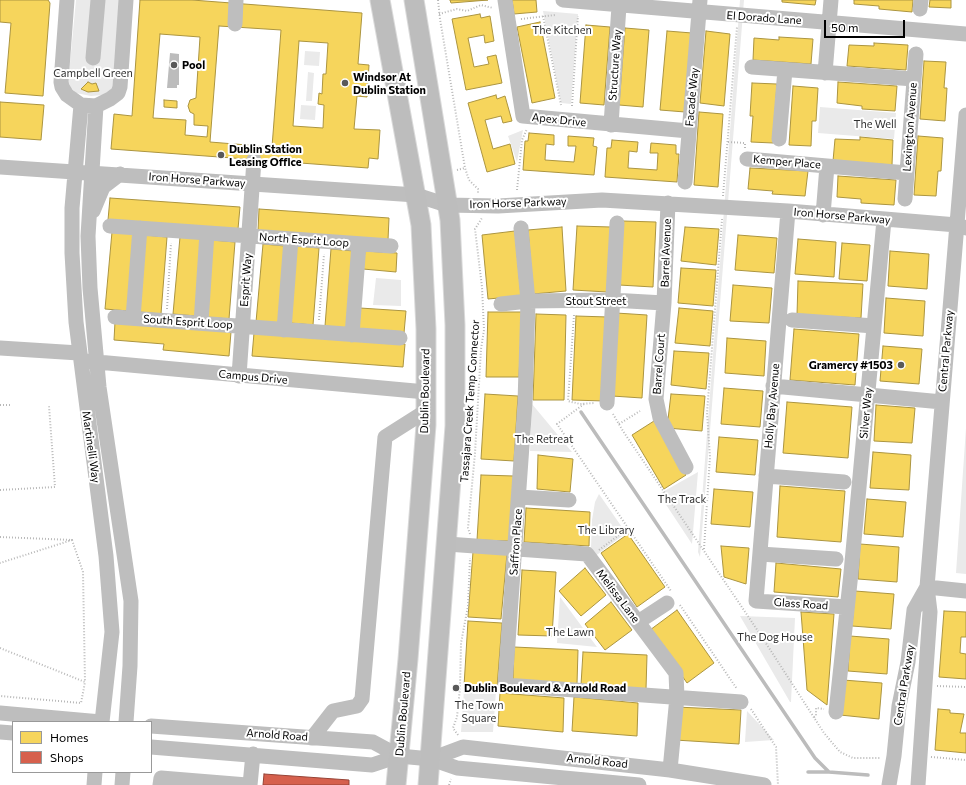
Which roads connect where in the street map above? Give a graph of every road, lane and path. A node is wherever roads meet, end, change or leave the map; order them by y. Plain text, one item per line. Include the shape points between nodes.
1 (68, 0) edge
2 (98, 0) edge
3 (126, 0) edge
4 (236, 0) edge
5 (380, 0) edge
6 (414, 0) edge
7 (438, 0) edge
8 (562, 0) edge
9 (831, 0) edge
10 (612, 3) edge
11 (499, 4) edge
12 (700, 6) edge
13 (440, 14) junction
14 (555, 14) dead end
15 (543, 16) junction
16 (578, 16) dead end
17 (520, 20) dead end
18 (829, 23) junction
19 (234, 24) dead end
20 (737, 26) dead end
21 (966, 34) edge
22 (916, 54) dead end
23 (93, 58) dead end
24 (752, 68) dead end
25 (784, 70) junction
26 (825, 73) junction
27 (914, 79) junction
28 (88, 105) junction
29 (561, 105) dead end
30 (572, 106) dead end
31 (966, 115) edge
32 (530, 125) dead end
33 (611, 125) junction
34 (689, 131) junction
35 (779, 139) dead end
36 (747, 159) dead end
37 (254, 160) dead end
38 (827, 166) junction
39 (0, 167) edge
40 (465, 168) junction
41 (457, 170) dead end
42 (75, 171) junction
43 (90, 172) junction
44 (907, 173) junction
45 (120, 174) junction
46 (685, 182) dead end
47 (252, 184) junction
48 (478, 189) dead end
49 (517, 190) dead end
50 (416, 195) junction
51 (723, 197) dead end
52 (905, 199) dead end
53 (668, 203) junction
54 (447, 205) junction
55 (788, 211) junction
56 (823, 215) junction
57 (722, 216) dead end
58 (482, 220) dead end
59 (884, 220) junction
60 (617, 223) dead end
61 (110, 226) dead end
62 (961, 227) edge
63 (140, 228) junction
64 (521, 228) dead end
65 (172, 230) junction
66 (207, 233) junction
67 (249, 236) junction
68 (291, 239) junction
69 (325, 241) junction
70 (359, 244) junction
71 (391, 246) dead end
72 (89, 265) junction
73 (613, 300) junction
74 (528, 302) junction
75 (664, 303) junction
76 (501, 304) dead end
77 (574, 315) dead end
78 (115, 317) dead end
79 (133, 318) junction
80 (792, 320) dead end
81 (166, 321) junction
82 (201, 323) junction
83 (242, 326) junction
84 (874, 326) junction
85 (284, 330) junction
86 (318, 332) junction
87 (352, 335) junction
88 (400, 338) dead end
89 (0, 348) edge
90 (80, 356) junction
91 (96, 362) junction
92 (239, 376) junction
93 (774, 386) junction
94 (426, 392) junction
95 (868, 396) junction
96 (942, 402) junction
97 (607, 403) junction
98 (585, 404) junction
99 (0, 405) edge
100 (11, 406) dead end
101 (50, 406) dead end
102 (640, 411) dead end
103 (426, 412) junction
104 (619, 424) junction
105 (686, 467) dead end
106 (766, 476) junction
107 (844, 482) dead end
108 (0, 490) edge
109 (519, 497) junction
110 (569, 500) dead end
111 (627, 529) junction
112 (0, 537) edge
113 (471, 538) dead end
114 (72, 540) junction
115 (447, 544) junction
116 (516, 549) junction
117 (703, 551) junction
118 (760, 554) junction
119 (470, 557) dead end
120 (589, 557) junction
121 (836, 559) dead end
122 (0, 563) edge
123 (927, 587) junction
124 (966, 590) edge
125 (672, 600) junction
126 (756, 601) joint
127 (847, 606) junction
128 (638, 622) junction
129 (0, 648) edge
130 (85, 682) junction
131 (935, 685) dead end
132 (966, 687) edge
133 (0, 696) edge
134 (676, 697) junction
135 (744, 702) junction
136 (0, 712) edge
137 (836, 712) dead end
138 (92, 721) edge
139 (102, 721) edge
140 (126, 721) edge
141 (152, 726) edge
142 (0, 732) edge
143 (12, 733) edge
144 (458, 735) dead end
145 (312, 738) junction
146 (152, 747) edge
147 (253, 754) junction
148 (399, 756) junction
149 (927, 757) dead end
150 (894, 758) junction
151 (431, 759) junction
152 (966, 760) edge
153 (670, 770) junction
154 (95, 773) edge
155 (123, 773) edge
156 (160, 782) edge
157 (94, 785) edge
158 (122, 785) edge
159 (246, 785) edge
160 (250, 785) edge
161 (396, 785) edge
162 (428, 785) edge
163 (639, 785) edge
164 (764, 785) edge
165 (778, 785) edge
166 (889, 785) edge
167 (918, 785) edge

1 - 28 street via 61,82 67,95
2 - 23 street
3 - 28 street via 118,93 110,99
4 - 19 street
5 - 50 main road, Dublin Boulevard
6 - 54 main road
7 - 13 path
8 - 10 street, El Dorado Lane
9 - 18 street
10 - 12 street, El Dorado Lane
10 - 33 street, Structure Way
11 - 13 path via 482,5 467,11 457,9
11 - 33 street, Apex Drive via 523,116
12 - 18 street, El Dorado Lane
12 - 34 street, Facade Way
13 - 40 path
14 - 15 path
15 - 17 path
15 - 29 path
16 - 30 path
18 - 21 street, El Dorado Lane
18 - 26 street
20 - 51 path
22 - 27 street, Lexington Avenue
24 - 25 street
25 - 26 street
25 - 35 street
26 - 27 street
27 - 44 street, Lexington Avenue
28 - 42 street
28 - 43 street
31 - 62 street, Central Parkway
32 - 49 path via 522,140
33 - 34 street, Apex Drive
34 - 46 street, Facade Way
36 - 38 street, Kemper Place
37 - 47 street, Esprit Way
38 - 44 street, Kemper Place
38 - 56 street
39 - 42 street, Iron Horse Parkway
40 - 41 path
40 - 48 path via 469,180
42 - 43 street, Iron Horse Parkway
42 - 90 street, Martinelli Way via 72,253
43 - 45 street, Iron Horse Parkway
43 - 72 street, Martinelli Way
44 - 52 street, Lexington Avenue
45 - 47 street, Iron Horse Parkway
45 - 72 street, Martinelli Way via 103,187 92,212
47 - 50 street, Iron Horse Parkway
47 - 67 street, Esprit Way
50 - 54 street, Iron Horse Parkway
50 - 94 main road, Dublin Boulevard via 422,232
53 - 54 street, Iron Horse Parkway via 602,200 498,206
53 - 55 street, Iron Horse Parkway
53 - 75 street, Barrel Avenue
54 - 115 main road via 451,226 456,332 455,426
55 - 56 street, Iron Horse Parkway
55 - 93 street, Holly Bay Avenue
56 - 59 street, Iron Horse Parkway
57 - 117 path via 707,413 710,457
58 - 113 path, Tassajara Creek Temp Connector via 475,229 484,330 468,528
59 - 62 street, Iron Horse Parkway
59 - 84 street, Silver Way
60 - 73 street
61 - 63 street
62 - 96 street, Central Parkway
63 - 65 street
63 - 79 street, South Esprit Loop
64 - 74 street, Saffron Place
65 - 66 street
65 - 81 path
66 - 67 street
66 - 82 street
67 - 68 street, North Esprit Loop
67 - 83 street, Esprit Way
68 - 69 street, North Esprit Loop
68 - 85 street
69 - 70 street, North Esprit Loop
69 - 86 path
70 - 71 street, North Esprit Loop
70 - 87 street, North Esprit Loop
72 - 91 street, Martinelli Way
73 - 74 street, Stout Street
73 - 75 street, Stout Street
73 - 97 street
74 - 76 street, Stout Street
74 - 109 street, Saffron Place
75 - 105 street, Barrel Court via 656,399 660,418
77 - 98 path via 568,401
78 - 79 street, South Esprit Loop
79 - 81 street, South Esprit Loop
80 - 84 street
81 - 82 street, South Esprit Loop
82 - 83 street, South Esprit Loop
83 - 85 street
83 - 92 street, Esprit Way
84 - 95 street, Silver Way
85 - 86 street
86 - 87 street
87 - 88 street
89 - 90 street, Campus Drive
90 - 91 street, Campus Drive
90 - 139 street, Martinelli Way via 106,556 112,632
91 - 92 street, Campus Drive
91 - 140 street, Martinelli Way via 131,601
92 - 94 street, Campus Drive
93 - 95 street
93 - 106 street, Holly Bay Avenue
94 - 103 main road, Dublin Boulevard
95 - 96 street
95 - 127 street, Silver Way
96 - 123 street, Central Parkway
97 - 98 path
97 - 104 path
98 - 111 path via 557,424
99 - 100 path
101 - 108 path via 55,488
102 - 104 path
103 - 145 street via 385,437 362,699 357,706 333,712
103 - 148 main road, Dublin Boulevard
104 - 117 path
106 - 107 street
106 - 118 street, Holly Bay Avenue
109 - 110 street
109 - 116 street, Saffron Place
111 - 120 path
111 - 125 path
112 - 114 path
114 - 122 path
114 - 130 path via 83,572
115 - 116 street, Melissa Lane
115 - 151 main road
116 - 120 street, Melissa Lane via 587,554
116 - 134 street, Saffron Place via 505,685
117 - 150 path via 824,733 840,752 853,758
118 - 121 street
118 - 126 street, Holly Bay Avenue
119 - 144 path via 468,606 461,643 457,717 453,728
120 - 128 street, Melissa Lane
123 - 124 street
123 - 150 street, Central Parkway via 914,610 908,662 899,706
123 - 167 street, Central Parkway via 930,612
125 - 128 street
125 - 135 path
126 - 127 street, Glass Road
127 - 137 street, Silver Way
128 - 134 street, Melissa Lane via 676,674
129 - 130 path
130 - 133 path via 81,703
131 - 132 path
134 - 135 street
134 - 153 street, Melissa Lane
135 - 165 path via 776,747
136 - 138 street
141 - 145 street, Arnold Road
142 - 143 street
145 - 148 street, Arnold Road via 373,742
146 - 147 street, Arnold Road
147 - 148 street, Arnold Road via 372,765
147 - 160 street
148 - 151 street, Arnold Road
148 - 161 main road, Dublin Boulevard
149 - 152 path
150 - 166 street, Central Parkway
151 - 153 street, Arnold Road via 463,747
151 - 162 main road
151 - 163 street, Arnold Road via 458,768
153 - 164 street, Arnold Road
154 - 157 street
155 - 158 street
156 - 159 street

